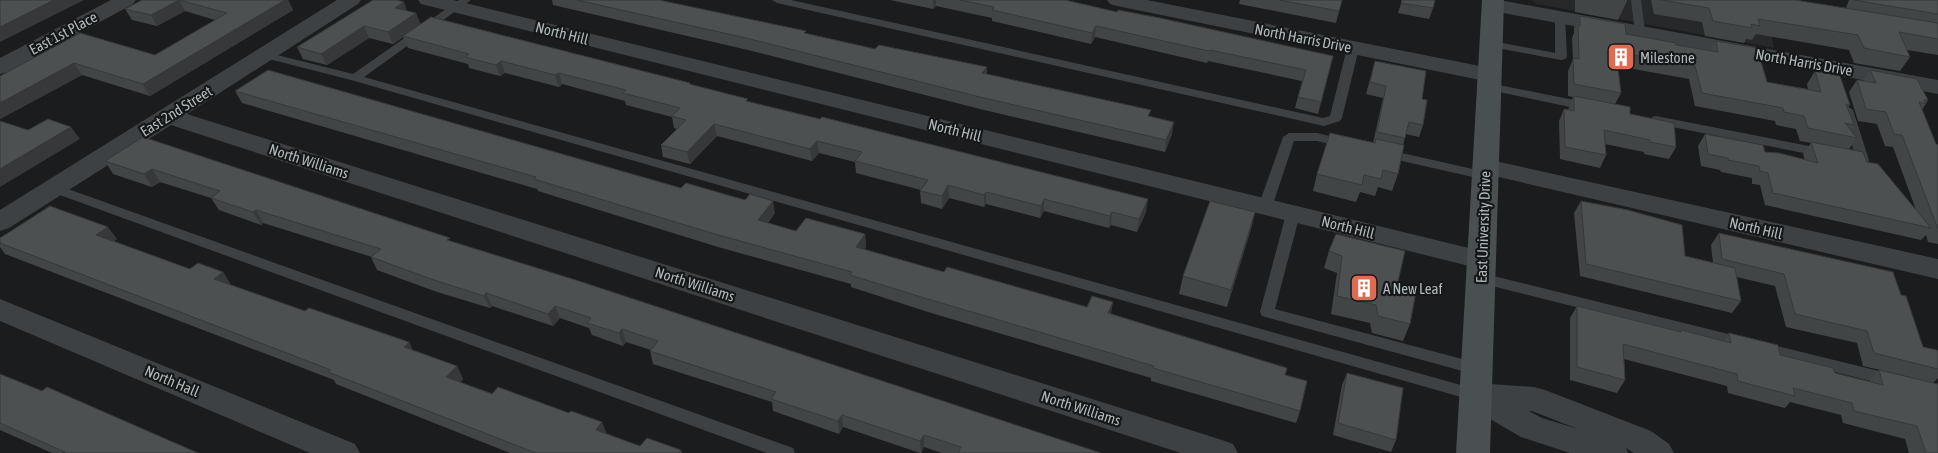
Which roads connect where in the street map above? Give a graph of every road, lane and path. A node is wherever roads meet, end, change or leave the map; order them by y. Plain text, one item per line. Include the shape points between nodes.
1 (126, 0) edge
2 (351, 0) edge
3 (428, 0) edge
4 (777, 0) edge
5 (1117, 0) edge
6 (1636, 0) edge
7 (1493, 2) edge
8 (461, 3) edge
9 (1560, 17) junction
10 (1640, 32) junction
11 (1492, 44) junction
12 (1352, 48) junction
13 (265, 55) junction
14 (0, 67) edge
15 (355, 78) junction
16 (1489, 81) junction
17 (1938, 87) edge
18 (1844, 102) edge
19 (1597, 108) edge
20 (168, 116) junction
21 (1646, 118) edge
22 (1354, 146) edge
23 (1373, 150) edge
24 (1486, 171) junction
25 (54, 188) junction
26 (1264, 207) junction
27 (1293, 214) junction
28 (0, 222) edge
29 (1481, 269) junction
30 (1938, 269) edge
31 (0, 309) edge
32 (1476, 382) junction
33 (1910, 385) edge
34 (344, 453) edge
35 (787, 453) edge
36 (1222, 453) edge
37 (1473, 453) edge
38 (1612, 453) edge
39 (1658, 453) edge

1 - 14 street, East 1st Place
2 - 13 street, East 2nd Street
3 - 8 street, North Hill
4 - 12 lane via 1324,122 1336,118
5 - 12 street, North Harris Drive
6 - 10 lane
7 - 9 street, North Harris Drive
7 - 11 main road, East University Drive
8 - 15 lane
8 - 26 street, North Hill
9 - 10 street, North Harris Drive
9 - 11 lane via 1561,57
10 - 17 street, North Harris Drive via 1836,76
11 - 16 main road, East University Drive
12 - 16 street, North Harris Drive
13 - 15 lane
13 - 20 street, East 2nd Street
15 - 32 lane
16 - 19 lane
16 - 24 main road, East University Drive
18 - 21 lane via 1863,160
20 - 25 street, East 2nd Street
20 - 36 street, North Williams
22 - 26 lane via 1317,137 1289,137
23 - 24 lane
24 - 29 main road, East University Drive
24 - 30 street, North Hill
25 - 28 street, East 2nd Street
25 - 35 lane
26 - 27 street, North Hill
27 - 29 street, North Hill
27 - 32 lane via 1267,312
29 - 32 main road, East University Drive
29 - 33 lane
31 - 34 street, North Hall
32 - 37 main road, East University Drive
32 - 38 street via 1532,428
32 - 39 street via 1534,399 1640,440

